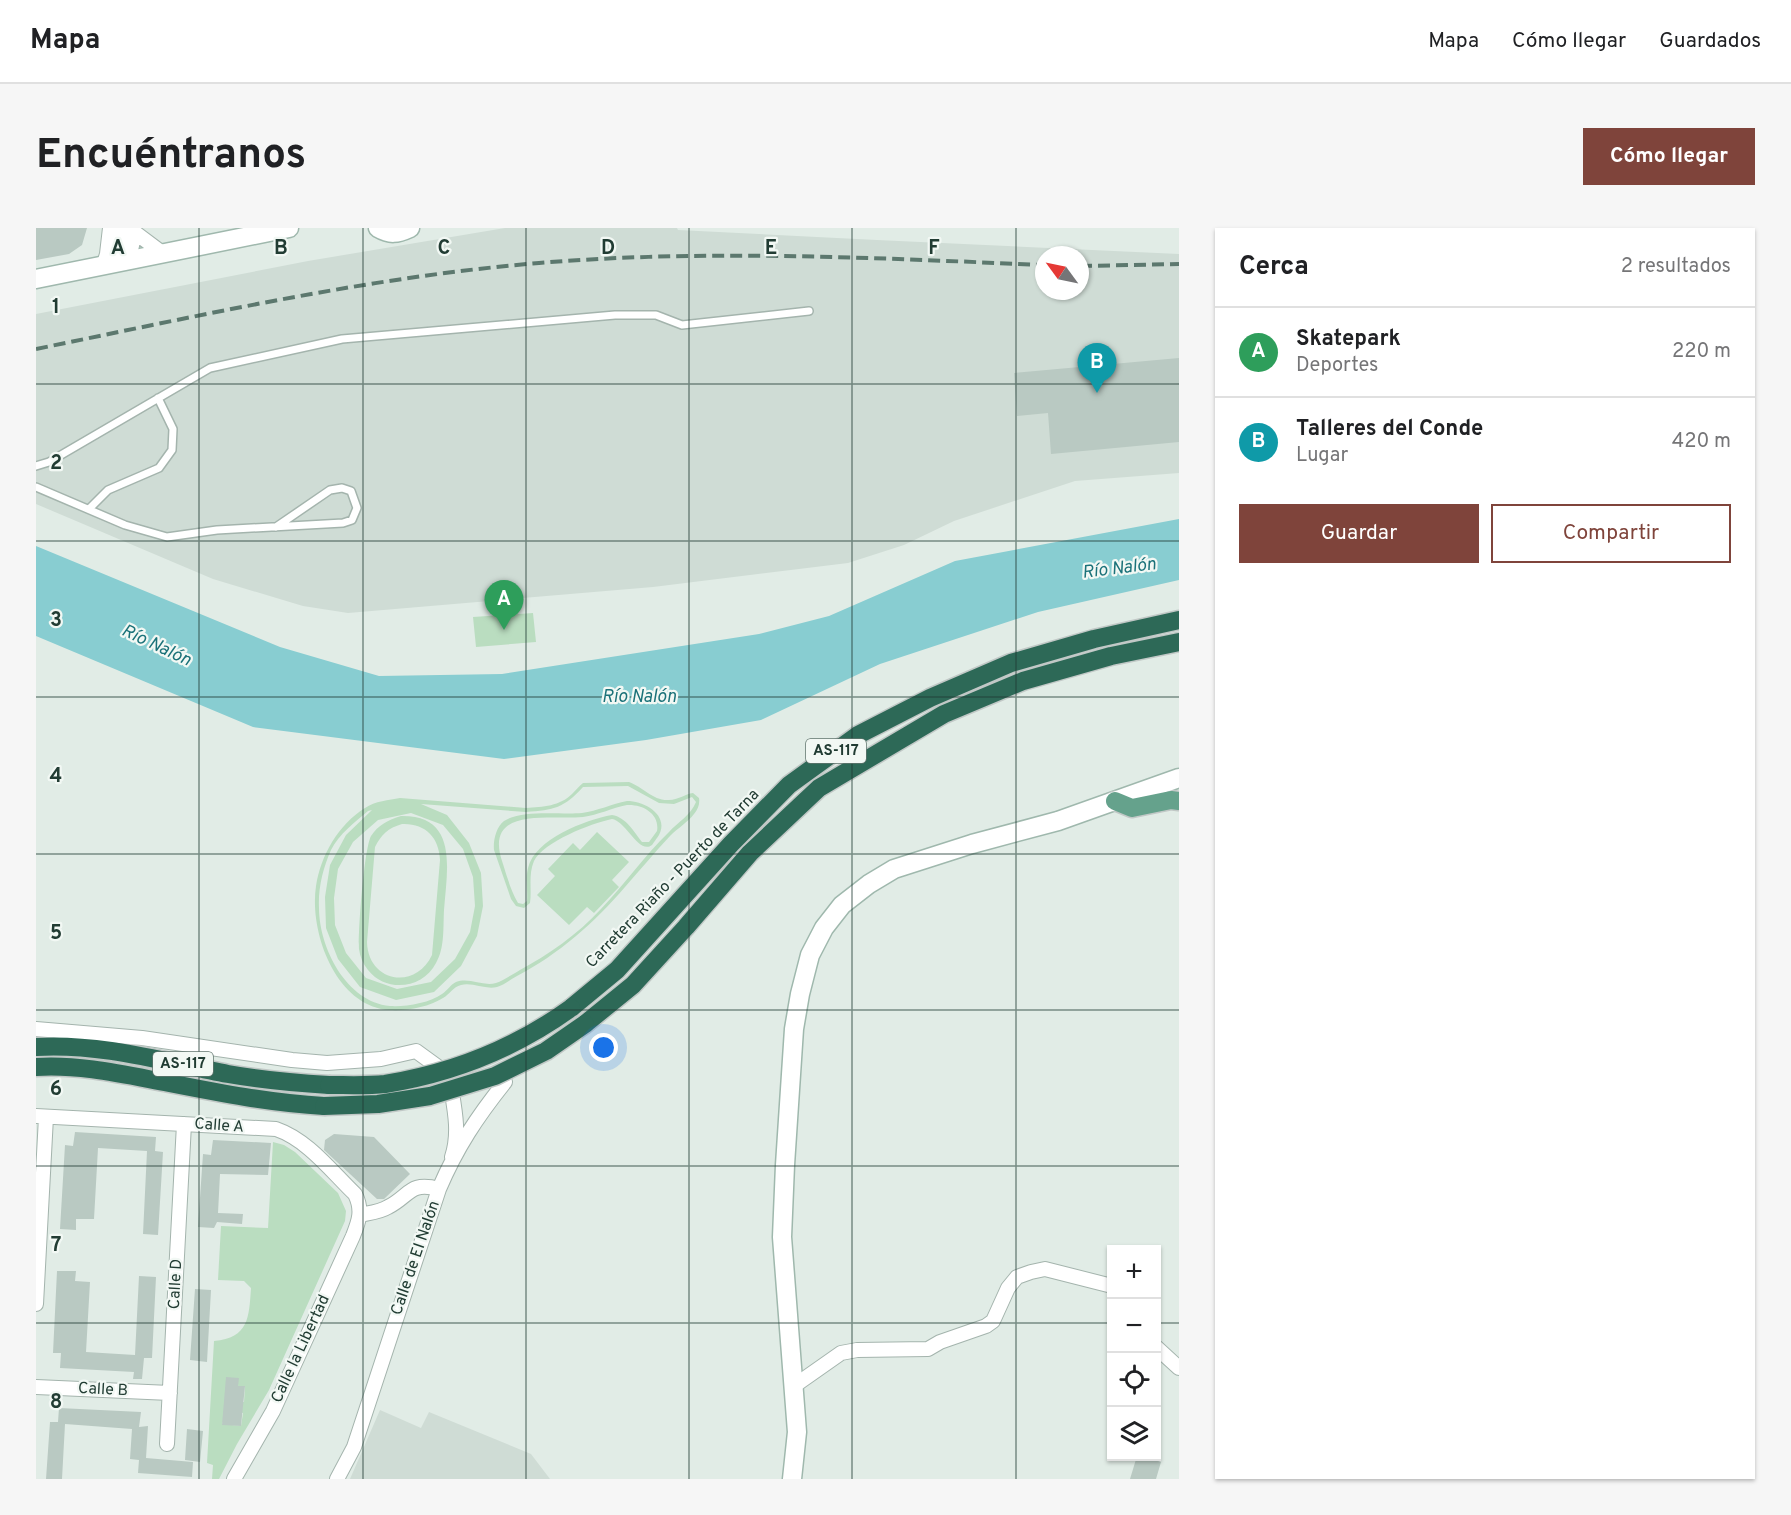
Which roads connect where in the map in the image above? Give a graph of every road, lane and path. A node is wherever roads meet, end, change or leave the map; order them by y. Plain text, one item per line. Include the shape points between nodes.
1 (289, 228) edge
2 (378, 228) edge
3 (410, 228) edge
4 (123, 229) edge
5 (161, 252) junction
6 (117, 262) junction
7 (36, 279) edge
8 (809, 311) dead end
9 (158, 398) junction
10 (36, 466) edge
11 (36, 487) edge
12 (89, 509) junction
13 (276, 527) junction
14 (1179, 620) edge
15 (1179, 642) edge
16 (1178, 781) edge
17 (1115, 801) junction
18 (1179, 801) edge
19 (36, 1029) edge
20 (36, 1047) edge
21 (36, 1067) edge
22 (505, 1082) dead end
23 (41, 1117) edge
24 (184, 1124) junction
25 (452, 1157) junction
26 (439, 1189) junction
27 (360, 1215) junction
28 (1107, 1285) edge
29 (36, 1304) edge
30 (1161, 1352) edge
31 (1179, 1368) edge
32 (794, 1386) junction
33 (36, 1387) edge
34 (170, 1393) junction
35 (167, 1444) dead end
36 (234, 1479) edge
37 (337, 1479) edge
38 (792, 1479) edge

1 - 5 main road
2 - 3 main road via 386,233
4 - 5 street
4 - 6 street
4 - 6 street via 107,254
5 - 6 main road
6 - 7 main road
8 - 9 lane via 682,325 656,315 615,315 342,339 210,368
9 - 10 lane
9 - 12 lane via 173,429 172,450 159,468 108,490
11 - 12 lane
12 - 13 lane via 167,537
13 - 13 lane via 330,490 351,491 357,508 352,519 343,523
14 - 20 highway, Carretera Riaño - Puerto de Tarna / AS-117, bridge via 1011,663 858,735 789,785 617,970 539,1031 492,1055 384,1084 329,1085 282,1083 138,1055 58,1045
15 - 21 highway, AS-117, bridge via 1023,681 944,714 819,788 750,853 633,985 546,1051 495,1076 430,1096 378,1104 324,1106 280,1103 133,1076
16 - 17 main road
17 - 18 main road via 1132,808
17 - 32 main road via 894,869 842,905 824,928 810,955 794,1029 782,1237
19 - 25 street via 142,1038 327,1063 381,1059 416,1051 449,1075 457,1128
22 - 25 street, Calle de El Nalón
23 - 24 street, Calle A
23 - 29 street
24 - 27 street, Calle A via 276,1130 292,1135 355,1194
24 - 34 street, Calle D
25 - 26 street, Calle de El Nalón
26 - 27 street via 422,1185 388,1208
26 - 37 street, Calle de El Nalón via 354,1447
27 - 36 street, Calle la Libertad via 273,1411
28 - 32 street via 1045,1269 1031,1272 1017,1277 993,1321 986,1326 928,1349 841,1353
30 - 31 street
32 - 38 main road via 797,1432
33 - 34 street, Calle B
34 - 35 street, Calle D

